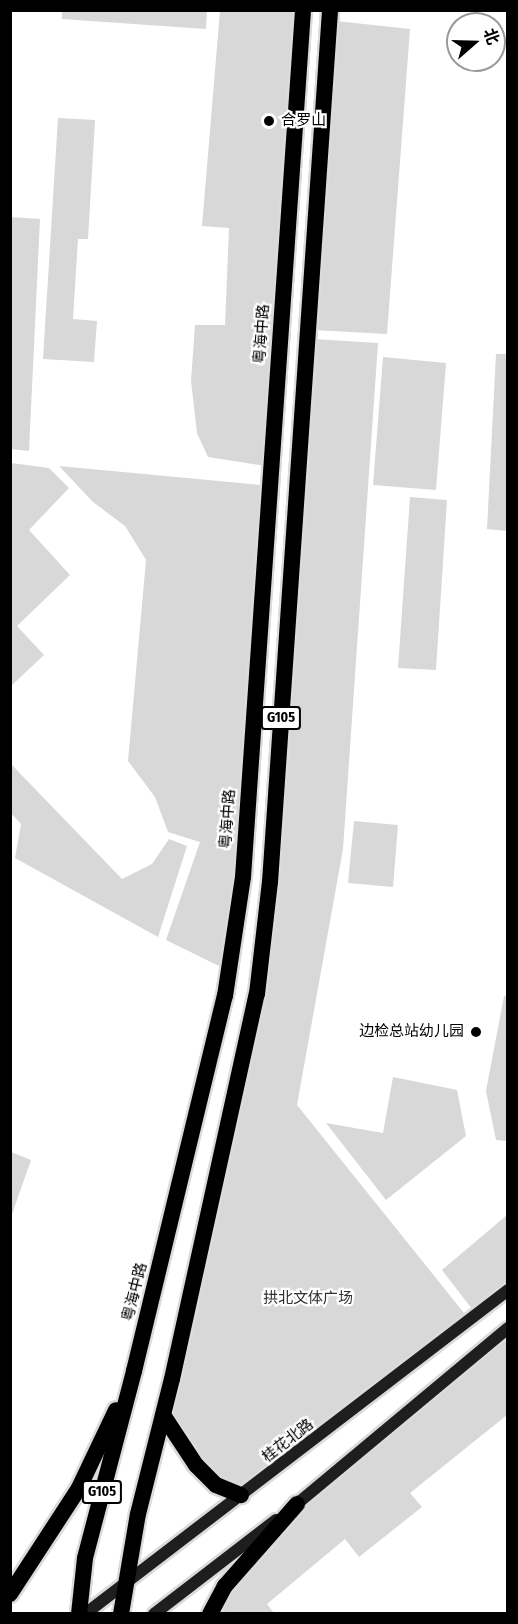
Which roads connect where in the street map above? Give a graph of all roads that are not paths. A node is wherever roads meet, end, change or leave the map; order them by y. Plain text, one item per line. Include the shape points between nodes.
1 (303, 10) edge
2 (330, 10) edge
3 (507, 1290) edge
4 (507, 1328) edge
5 (134, 1371) junction
6 (163, 1415) junction
7 (241, 1496) junction
8 (297, 1504) junction
9 (127, 1580) junction
10 (10, 1594) edge
11 (79, 1614) edge
12 (85, 1614) edge
13 (121, 1614) edge
14 (154, 1614) edge
15 (210, 1614) edge

1 - 5 highway, 粤海中路 / G105 via 243,877 225,996
2 - 6 highway, G105 via 270,882 257,994
3 - 7 main road, 桂花北路
4 - 8 main road
5 - 10 highway via 79,1488
5 - 11 highway, 粤海中路 / G105 via 85,1558
6 - 7 highway via 196,1465 216,1485
6 - 9 highway, G105 via 138,1514
7 - 9 main road, 桂花北路
8 - 14 main road
8 - 15 highway via 225,1586
9 - 12 main road, 桂花北路
9 - 13 highway, G105

